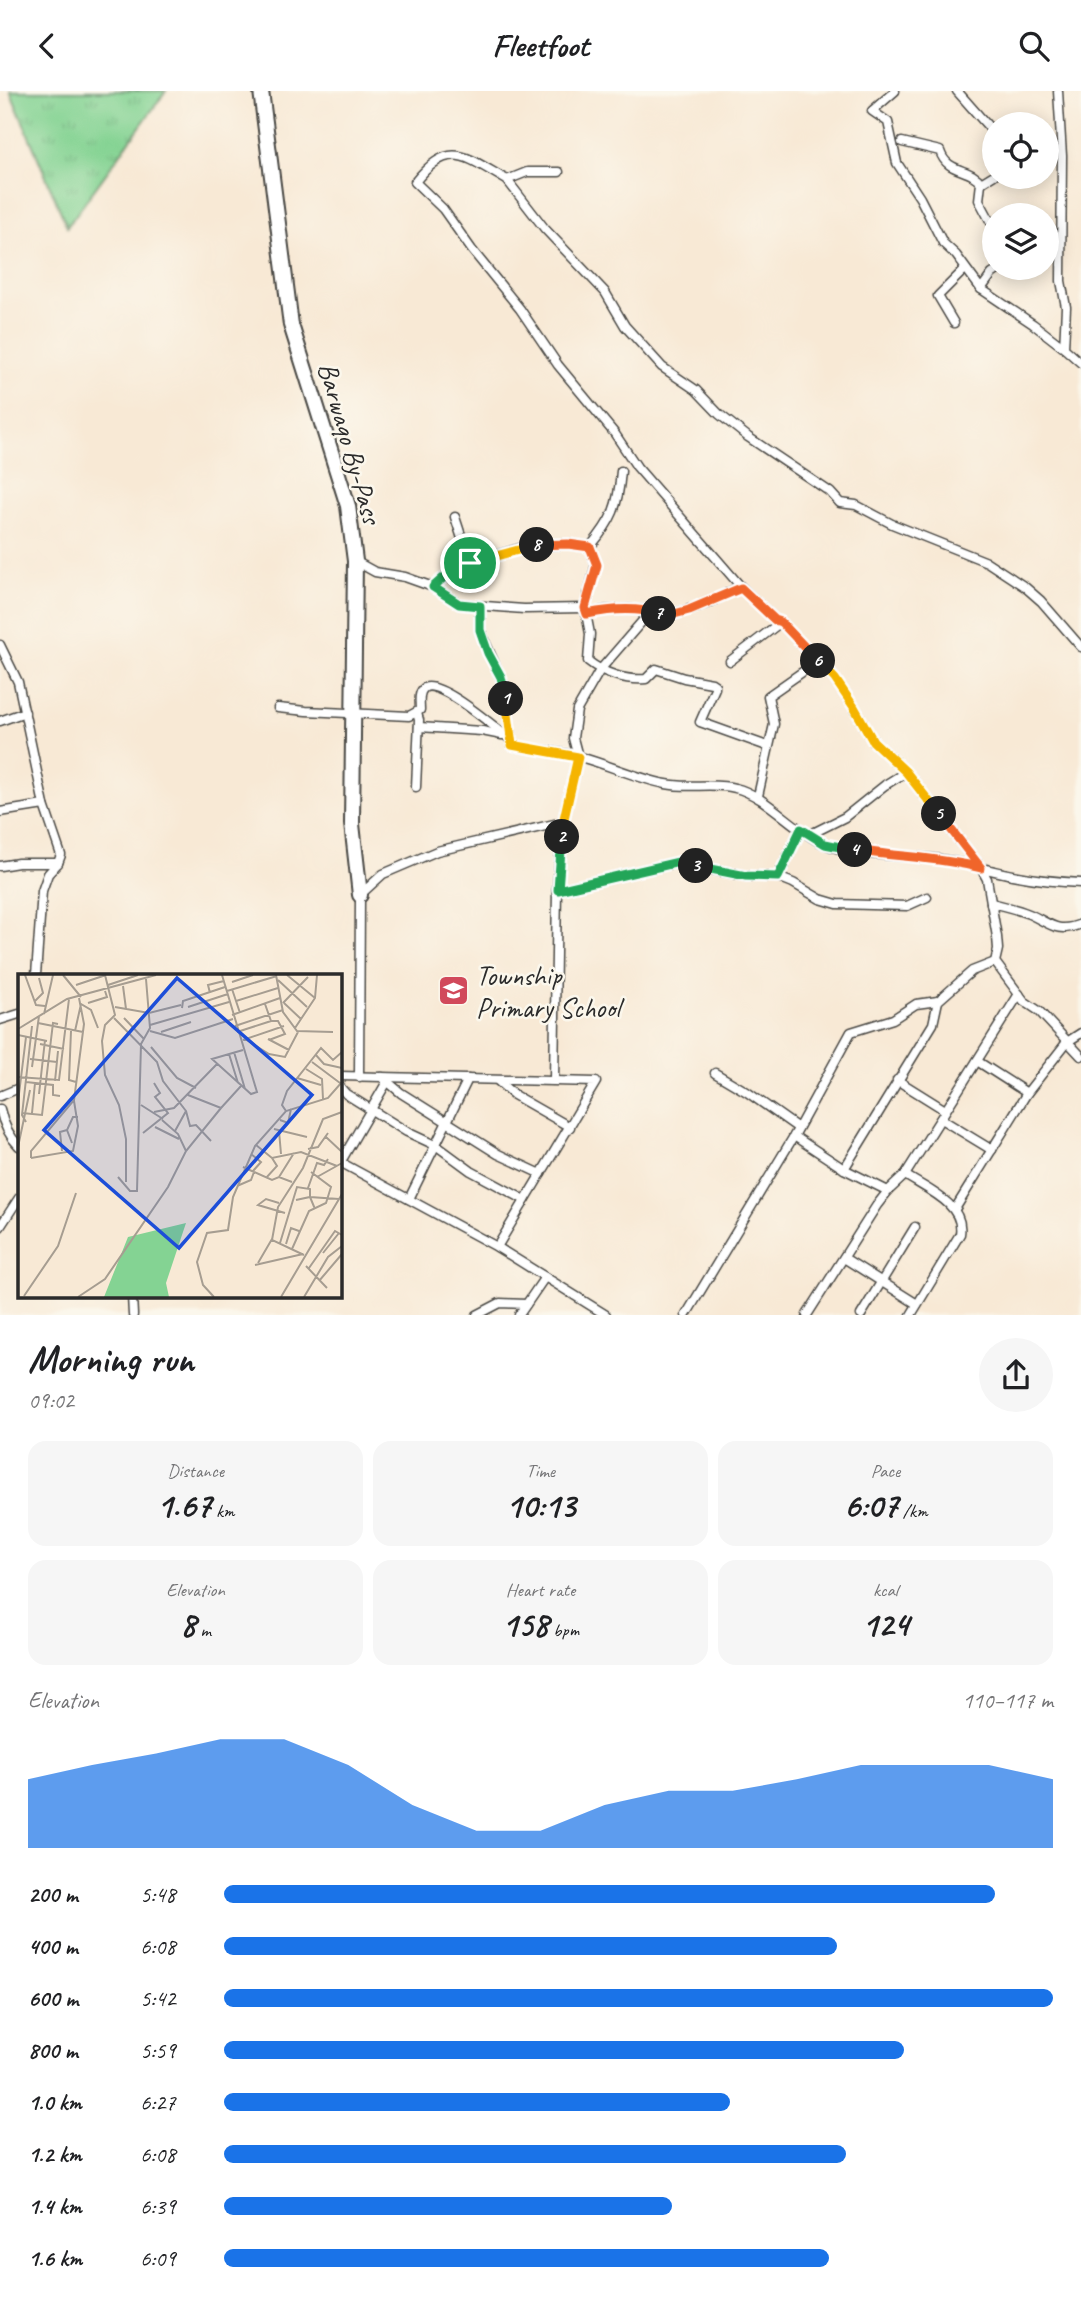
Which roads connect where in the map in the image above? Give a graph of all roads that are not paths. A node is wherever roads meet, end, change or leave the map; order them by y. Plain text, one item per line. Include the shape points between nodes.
1 (261, 91) edge
2 (895, 91) edge
3 (957, 91) edge
4 (1058, 91) edge
5 (982, 119) edge
6 (902, 142) dead end
7 (559, 172) dead end
8 (507, 180) junction
9 (981, 183) joint
10 (982, 206) edge
11 (965, 269) junction
12 (988, 280) edge
13 (981, 289) junction
14 (954, 323) dead end
15 (1064, 348) junction
16 (1081, 363) edge
17 (621, 471) dead end
18 (455, 517) dead end
19 (590, 547) junction
20 (355, 561) junction
21 (470, 563) junction
22 (433, 587) junction
23 (741, 588) junction
24 (480, 606) junction
25 (586, 611) junction
26 (651, 611) junction
27 (781, 622) junction
28 (0, 645) edge
29 (1081, 647) edge
30 (730, 661) dead end
31 (818, 661) junction
32 (600, 670) junction
33 (278, 708) dead end
34 (25, 712) junction
35 (417, 713) junction
36 (353, 714) junction
37 (0, 721) edge
38 (419, 727) junction
39 (508, 737) junction
40 (767, 746) junction
41 (578, 757) junction
42 (906, 772) junction
43 (416, 787) dead end
44 (758, 796) junction
45 (44, 805) junction
46 (0, 812) edge
47 (563, 823) junction
48 (805, 832) junction
49 (58, 863) junction
50 (0, 866) edge
51 (981, 868) junction
52 (778, 877) junction
53 (1081, 883) edge
54 (558, 890) junction
55 (360, 895) junction
56 (927, 897) dead end
57 (991, 903) junction
58 (1081, 924) edge
59 (995, 962) junction
60 (36, 974) edge
61 (1019, 994) junction
62 (938, 1001) junction
63 (0, 1011) edge
64 (4, 1019) edge
65 (1081, 1033) edge
66 (1067, 1042) junction
67 (1081, 1056) edge
68 (977, 1061) junction
69 (715, 1073) dead end
70 (341, 1076) edge
71 (359, 1077) junction
72 (385, 1078) junction
73 (468, 1079) junction
74 (554, 1080) junction
75 (897, 1080) junction
76 (498, 1081) junction
77 (18, 1088) edge
78 (341, 1088) edge
79 (1027, 1093) junction
80 (0, 1095) edge
81 (370, 1108) junction
82 (0, 1109) edge
83 (943, 1115) junction
84 (449, 1122) junction
85 (570, 1127) junction
86 (796, 1132) junction
87 (18, 1145) edge
88 (437, 1146) junction
89 (992, 1150) junction
90 (341, 1160) edge
91 (341, 1163) edge
92 (844, 1169) junction
93 (541, 1174) junction
94 (905, 1175) junction
95 (888, 1191) junction
96 (409, 1199) junction
97 (18, 1200) edge
98 (525, 1200) junction
99 (955, 1209) junction
100 (0, 1227) edge
101 (915, 1227) dead end
102 (497, 1247) junction
103 (844, 1258) junction
104 (545, 1277) junction
105 (881, 1280) junction
106 (132, 1297) edge
107 (526, 1304) junction
108 (917, 1304) junction
109 (594, 1307) junction
110 (133, 1315) edge
111 (477, 1315) edge
112 (519, 1315) edge
113 (587, 1315) edge
114 (606, 1315) edge
115 (686, 1315) edge
116 (807, 1315) edge
117 (861, 1315) edge
118 (911, 1315) edge

1 - 20 highway, Barwaqo By-Pass via 291,325 348,506
2 - 11 street via 872,111 888,122 897,163 943,243
3 - 5 street
4 - 15 street
6 - 9 street via 940,151 954,169
7 - 8 street via 527,172
8 - 23 street via 463,156 450,155 427,166 415,182 443,209 637,467
8 - 29 street via 545,229 605,292 649,355 719,414 840,503 856,505 987,562 1041,601
9 - 10 street
11 - 13 street
11 - 14 street via 937,296
12 - 13 street
13 - 15 street
15 - 16 street
17 - 19 street via 616,508
18 - 21 street
19 - 21 street via 534,545
19 - 25 street via 597,565
20 - 22 street via 375,572
20 - 36 highway, Barwaqo By-Pass
21 - 22 street
22 - 24 street via 459,604
23 - 26 street via 667,616
23 - 27 street
24 - 25 street
24 - 39 street via 480,630 503,683
25 - 26 street
25 - 32 street via 590,634 587,661
26 - 32 street
27 - 30 street
27 - 31 street
28 - 34 street via 18,682
31 - 40 street via 768,696 774,724
31 - 42 street via 835,679 873,741
32 - 40 street via 638,680 656,670 712,683 715,688 700,722
32 - 41 street via 577,710 573,738
33 - 36 street
34 - 37 street
34 - 45 street
35 - 36 street
35 - 38 street
35 - 39 street via 422,689 435,686
36 - 55 highway, Barwaqo By-Pass via 352,824
38 - 39 street
38 - 43 street
39 - 41 street via 512,745
40 - 44 street
41 - 44 street via 663,784 734,787
41 - 47 street
42 - 48 street via 845,817
42 - 51 street
44 - 48 street
45 - 46 street
45 - 49 street via 61,855
47 - 54 street
47 - 55 street via 437,851 383,874
48 - 51 street via 839,848
48 - 52 street
49 - 50 street
49 - 60 street via 42,891
51 - 53 street
51 - 57 street
52 - 54 street via 746,876 683,861
52 - 56 street via 837,904 907,906
54 - 74 street
55 - 71 street
57 - 58 street via 1029,914 1052,927
57 - 59 street via 998,949
59 - 61 street
59 - 62 street via 972,971
61 - 66 street
61 - 68 street
62 - 75 street via 933,1024
62 - 86 street via 916,1004 893,1019 851,1032
63 - 64 street
65 - 66 street
66 - 67 street
66 - 79 street
68 - 79 street
68 - 83 street
69 - 86 street
70 - 71 street
71 - 72 street
72 - 73 street
72 - 81 street
72 - 84 street
73 - 76 street
73 - 84 street
74 - 76 street
74 - 85 street via 596,1082
75 - 83 street
75 - 92 street
76 - 85 street
77 - 80 street
78 - 81 street
79 - 89 street
81 - 88 street
81 - 90 street
82 - 87 street
83 - 89 street
83 - 94 street
84 - 88 street
84 - 93 street via 498,1154
85 - 93 street
86 - 92 street
86 - 115 street
88 - 96 street
88 - 98 street via 471,1171
89 - 99 street
91 - 96 street
92 - 95 street
93 - 98 street
94 - 95 street
94 - 99 street
95 - 103 street
96 - 102 street
97 - 100 street
98 - 102 street
99 - 108 street via 962,1224 960,1234
101 - 105 street
102 - 104 street
103 - 105 street
103 - 116 street
104 - 107 street
104 - 109 street
105 - 108 street
105 - 117 street
106 - 110 street
107 - 111 street via 500,1303
107 - 112 street
108 - 118 street
109 - 113 street
109 - 114 street

